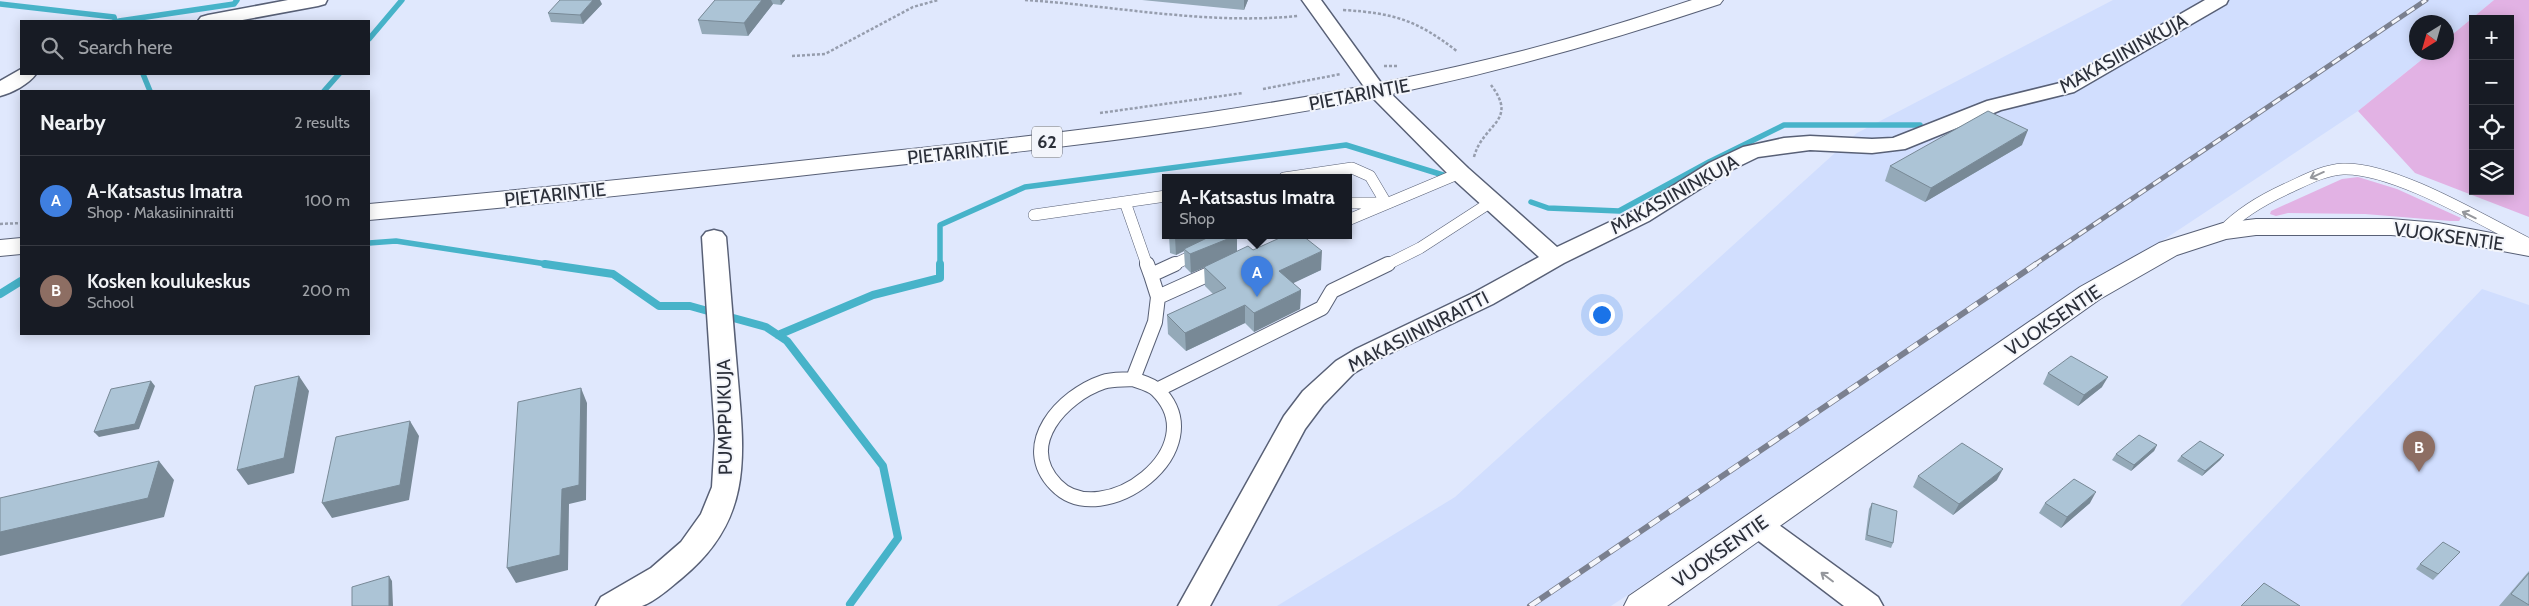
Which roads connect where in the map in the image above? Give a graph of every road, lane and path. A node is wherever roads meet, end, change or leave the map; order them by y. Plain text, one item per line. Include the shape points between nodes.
1 (318, 0) edge
2 (938, 0) edge
3 (1025, 0) edge
4 (1713, 0) edge
5 (2219, 0) edge
6 (1322, 7) edge
7 (213, 20) edge
8 (1458, 52) dead end
9 (792, 56) dead end
10 (1401, 67) dead end
11 (1363, 70) junction
12 (24, 75) edge
13 (1491, 85) dead end
14 (0, 90) edge
15 (1258, 90) dead end
16 (1377, 91) junction
17 (1248, 92) dead end
18 (1091, 114) dead end
19 (1467, 168) junction
20 (1311, 174) edge
21 (1162, 197) edge
22 (1125, 202) junction
23 (1491, 202) junction
24 (1352, 203) edge
25 (1386, 203) junction
26 (370, 212) edge
27 (1034, 215) dead end
28 (1352, 218) edge
29 (20, 222) edge
30 (0, 224) edge
31 (2223, 231) junction
32 (714, 237) dead end
33 (1214, 245) edge
34 (20, 246) edge
35 (2529, 246) edge
36 (0, 248) edge
37 (1555, 258) junction
38 (1234, 263) edge
39 (1151, 275) junction
40 (1158, 297) junction
41 (1133, 379) junction
42 (1157, 390) junction
43 (1758, 525) junction
44 (612, 606) edge
45 (1194, 606) edge
46 (1641, 606) edge
47 (1866, 606) edge

1 - 7 street
2 - 9 path via 913,7 825,54
3 - 6 path via 1222,18 1274,19
4 - 16 main road, PIETARINTIE / 62 via 1556,48
5 - 37 street, MAKASIININKUJA via 2067,88 1994,105 1897,144 1810,143 1751,152 1717,168 1641,216
6 - 8 path via 1395,14 1433,31
6 - 11 street
10 - 11 path via 1391,64
11 - 15 path
11 - 16 street
12 - 14 street
13 - 19 path via 1501,96 1502,114 1478,141
16 - 19 street
16 - 26 main road, PIETARINTIE / 62 via 1298,106 1053,141 732,177
17 - 18 path
19 - 23 street
19 - 25 lane
20 - 25 lane via 1352,168 1370,176
21 - 22 lane
22 - 27 lane
22 - 39 lane
23 - 37 street
23 - 42 lane via 1420,248 1332,291 1322,308
24 - 25 lane
25 - 28 lane
29 - 30 path
31 - 35 main road, VUOKSENTIE via 2301,225 2391,227
35 -> 31 lane via 2402,183 2371,172 2345,169 2326,171 2268,198 2239,213
31 - 43 main road, VUOKSENTIE via 2168,249 2090,293
32 - 44 street, PUMPPUKUJA via 728,419 727,481 722,502 705,533 686,557 655,582
33 - 39 lane
34 - 36 main road
37 - 45 street, MAKASIININRAITTI via 1484,298 1345,367 1313,398 1294,423
38 - 40 lane
39 - 40 lane
40 - 41 lane via 1155,322
41 - 42 lane
41 - 42 lane via 1104,382 1075,396 1052,416 1041,439 1042,462 1049,479 1064,493 1084,500 1109,498 1134,488 1155,473 1168,453 1175,432 1172,411
43 - 46 main road, VUOKSENTIE
47 -> 43 street

